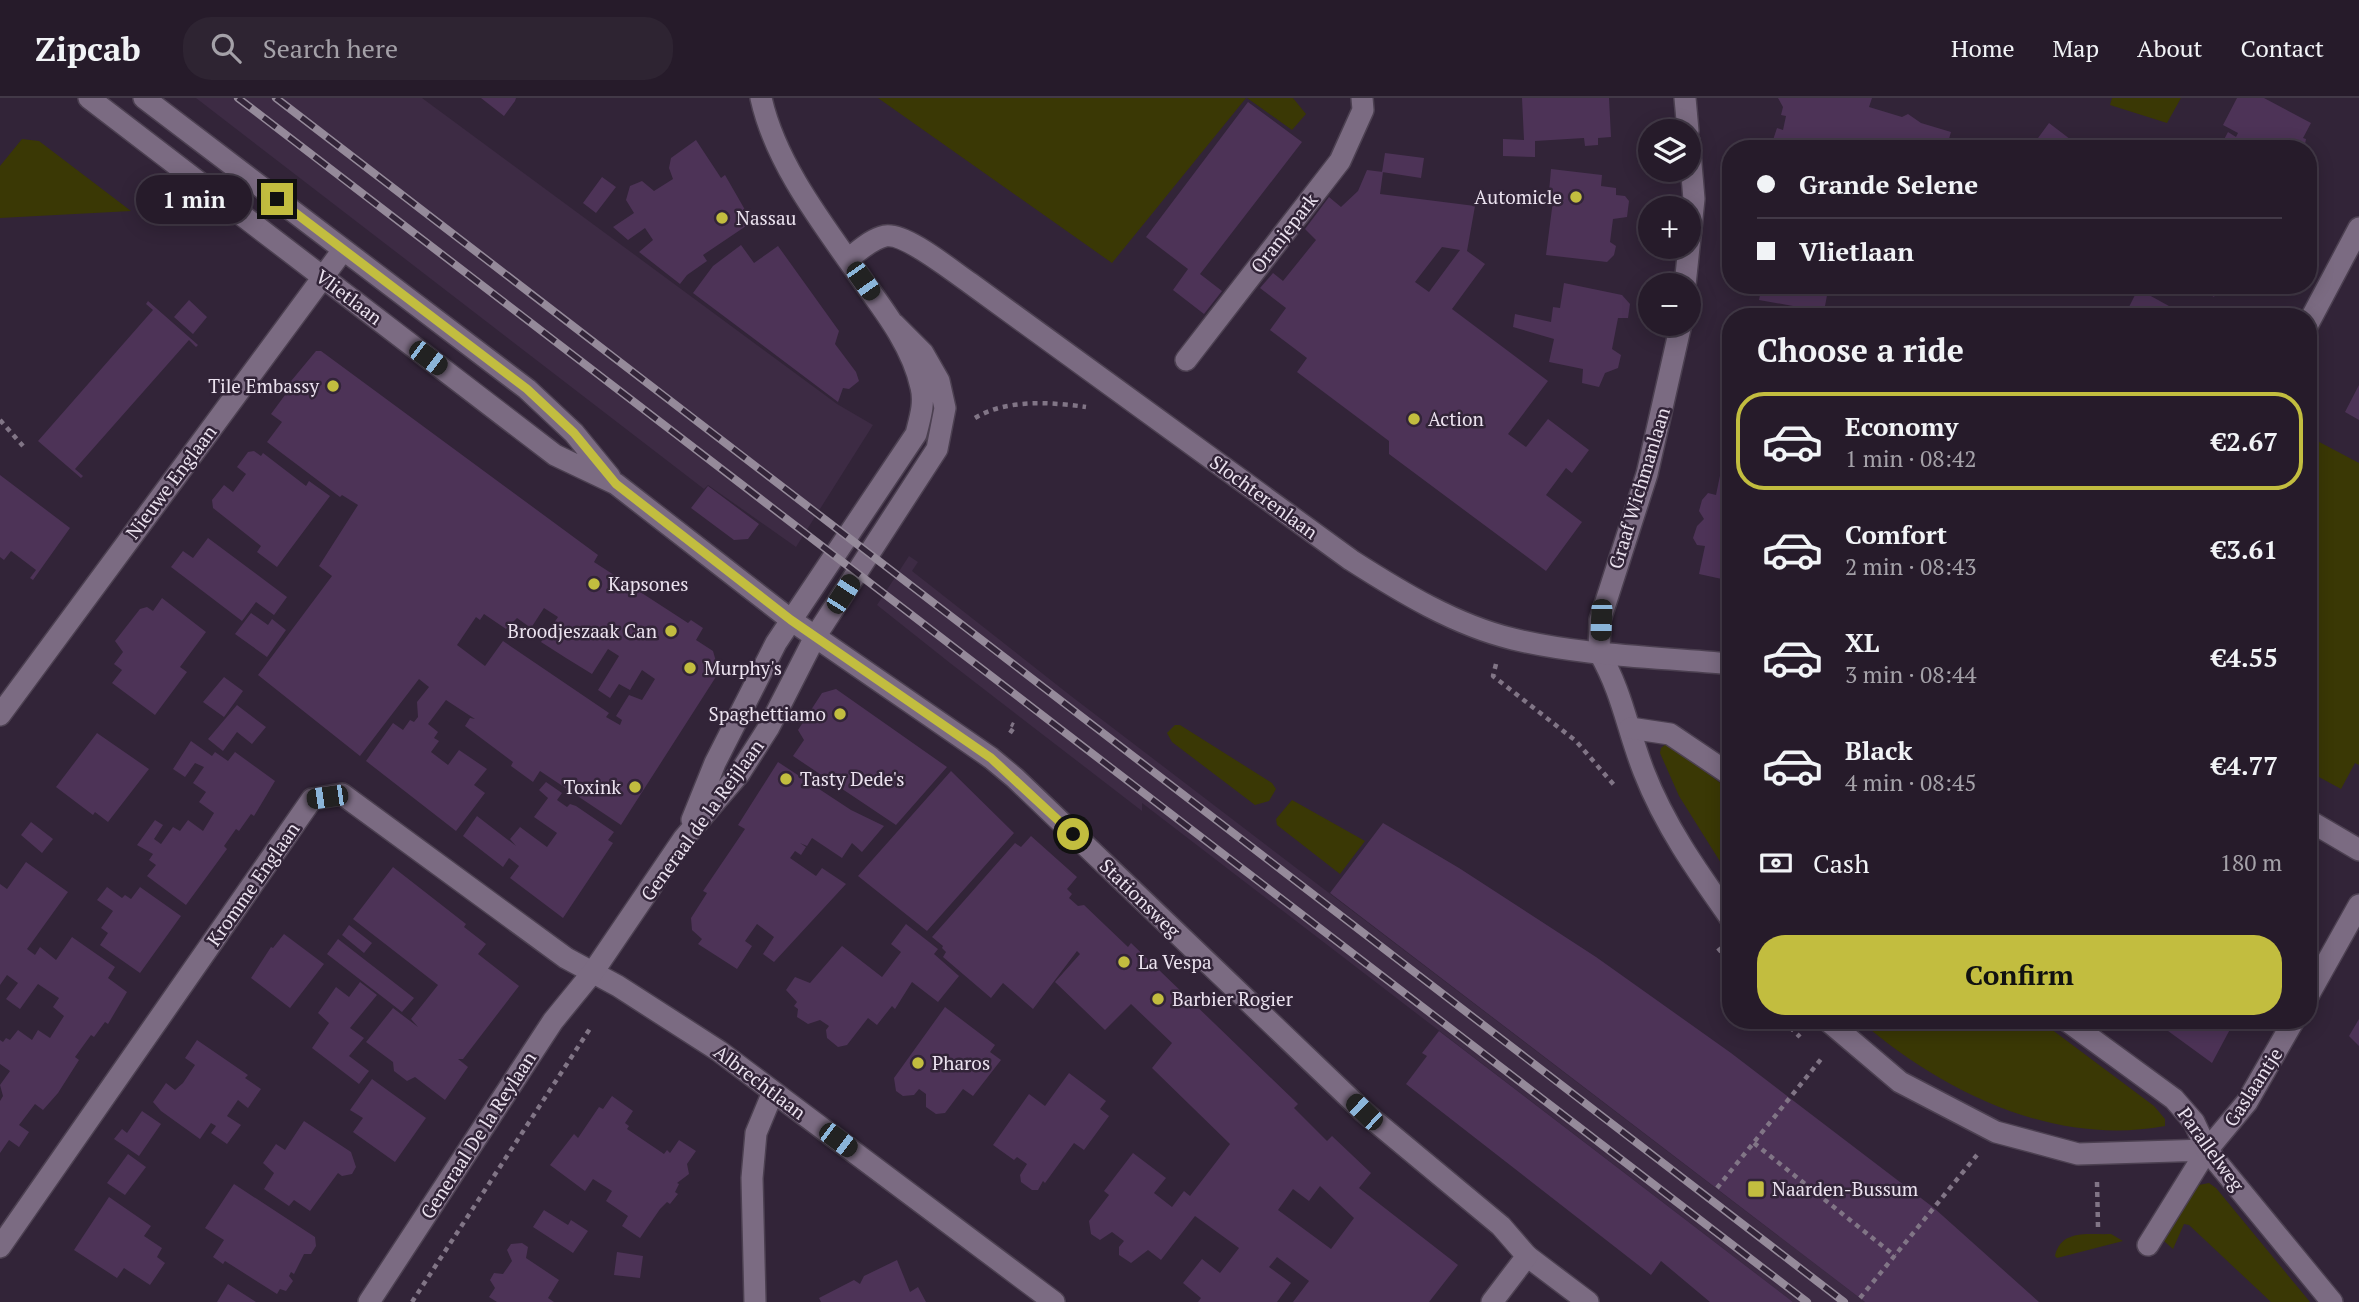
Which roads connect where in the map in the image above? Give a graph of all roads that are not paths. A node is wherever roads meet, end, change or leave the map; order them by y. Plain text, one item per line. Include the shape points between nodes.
1 (89, 98) edge
2 (144, 98) edge
3 (761, 98) edge
4 (1362, 98) edge
5 (1685, 98) edge
6 (1687, 119) edge
7 (1693, 182) edge
8 (2359, 228) edge
9 (343, 250) junction
10 (848, 259) junction
11 (1686, 273) edge
12 (322, 277) junction
13 (2316, 308) edge
14 (894, 324) junction
15 (1678, 336) edge
16 (1186, 359) dead end
17 (616, 484) junction
18 (791, 620) junction
19 (815, 637) junction
20 (1600, 652) junction
21 (1722, 663) edge
22 (0, 715) edge
23 (1630, 728) junction
24 (1722, 769) edge
25 (2317, 825) edge
26 (684, 838) junction
27 (2359, 850) edge
28 (2359, 905) edge
29 (1722, 906) edge
30 (593, 971) junction
31 (2317, 980) edge
32 (1838, 1029) edge
33 (2078, 1029) edge
34 (2289, 1029) edge
35 (773, 1092) junction
36 (2207, 1150) junction
37 (2148, 1245) dead end
38 (0, 1247) edge
39 (1527, 1256) junction
40 (369, 1302) edge
41 (755, 1302) edge
42 (1054, 1302) edge
43 (1492, 1302) edge
44 (1588, 1302) edge
45 (2332, 1302) edge

1 - 12 street, Vlietlaan
2 - 9 street, Vlietlaan
3 - 10 street via 766,121 791,171
4 - 16 street, Oranjepark via 1363,110 1340,161
5 - 6 street
7 - 11 street
8 - 13 street
9 - 12 street, Nieuwe Englaan
9 - 17 street, Vlietlaan via 527,389 574,433
10 - 14 street
10 - 20 street, Slochterenlaan via 880,238 900,238 970,283 1407,596 1503,636
12 - 17 street, Vlietlaan via 555,455
12 - 22 street, Nieuwe Englaan
14 - 18 street via 921,387 923,407 916,434
14 - 19 street, Generaal de la Reijlaan via 923,353 939,381 946,408 937,449
15 - 20 street, Graaf Wichmanlaan via 1647,474 1606,596
17 - 18 street, Vlietlaan
18 - 19 street, Vlietlaan
18 - 26 street via 715,763
19 - 26 street, Generaal de la Reijlaan via 739,774
19 - 39 street, Stationsweg via 1015,778 1364,1112 1502,1226
20 - 21 street, Slochterenlaan
20 - 23 street via 1617,683
23 - 24 street via 1670,734
23 - 29 street via 1671,834
25 - 27 street
26 - 30 street, Generaal de la Reijlaan
28 - 31 street
30 - 35 street, Albrechtlaan via 719,1051
30 - 38 street, Kromme Englaan via 566,958 342,794 312,799
30 - 40 street, Generaal De la Reylaan via 553,1021
32 - 36 street via 1900,1082 1996,1132 2078,1154
33 - 36 street, Parallelweg via 2174,1099 2194,1122
34 - 36 street, Gaslaantje via 2247,1102
35 - 41 street via 756,1133 754,1155
35 - 42 street, Albrechtlaan
36 - 37 street, Gaslaantje
36 - 45 street, Parallelweg
39 - 43 street
39 - 44 street, Stationsweg

